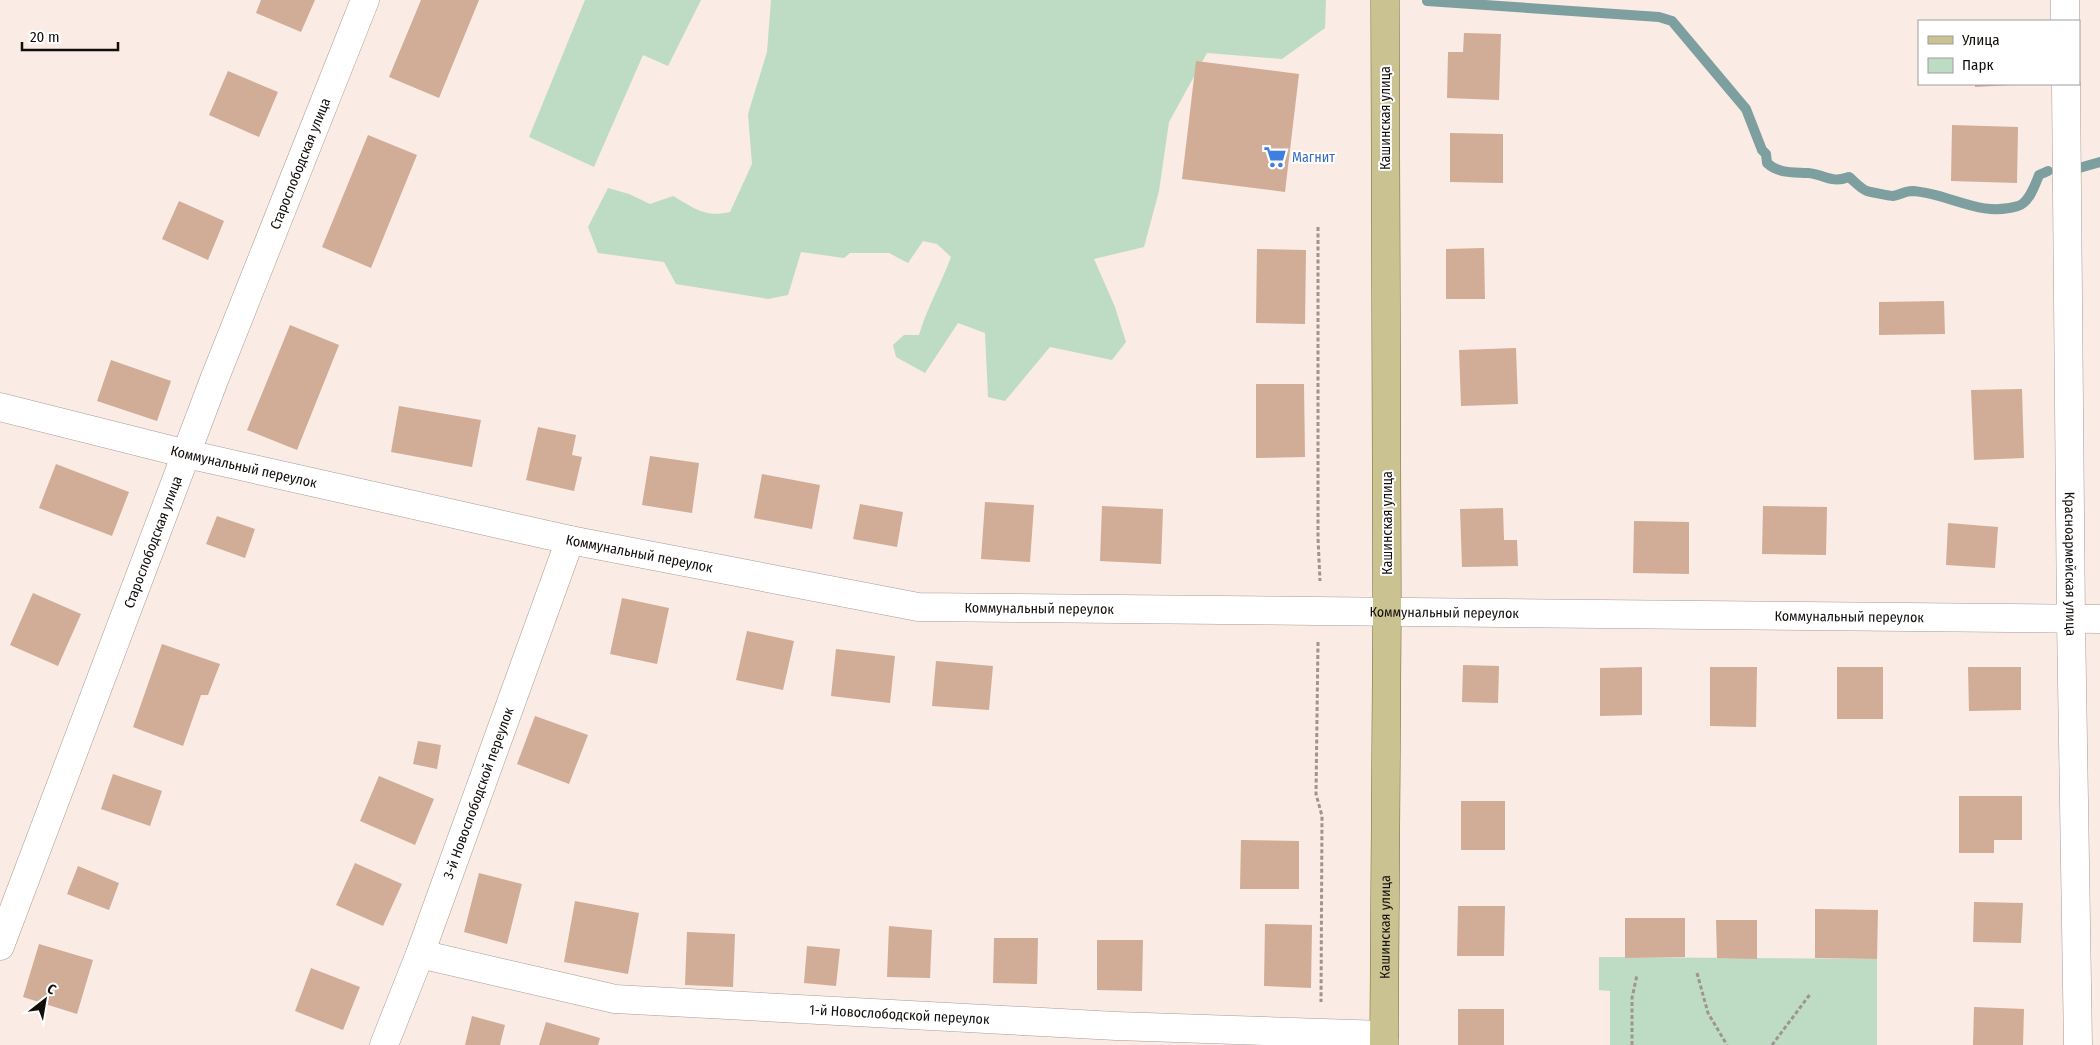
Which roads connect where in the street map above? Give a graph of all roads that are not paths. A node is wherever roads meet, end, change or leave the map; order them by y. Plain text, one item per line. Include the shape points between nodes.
1 (365, 0) edge
2 (1385, 0) edge
3 (2065, 0) edge
4 (2065, 20) edge
5 (2066, 85) edge
6 (0, 407) edge
7 (187, 454) junction
8 (570, 540) junction
9 (1387, 611) junction
10 (2100, 619) edge
11 (2071, 620) junction
12 (0, 946) edge
13 (420, 954) junction
14 (1384, 1040) edge
15 (384, 1045) edge
16 (2078, 1045) edge

1 - 7 street, Старослободская улица
2 - 9 main road, Кашинская улица
3 - 4 street
5 - 11 street, Красноармейская улица
6 - 7 street, Коммунальный переулок
7 - 8 street, Коммунальный переулок
7 - 12 street, Старослободская улица
8 - 9 street, Коммунальный переулок via 918,607
8 - 13 street, 3-й Новослободской переулок
9 - 11 street, Коммунальный переулок
9 - 14 main road, Кашинская улица
10 - 11 street, Коммунальный переулок
11 - 16 street, Красноармейская улица
13 - 14 street, 1-й Новослободской переулок via 615,999
13 - 15 street, 3-й Новослободской переулок

